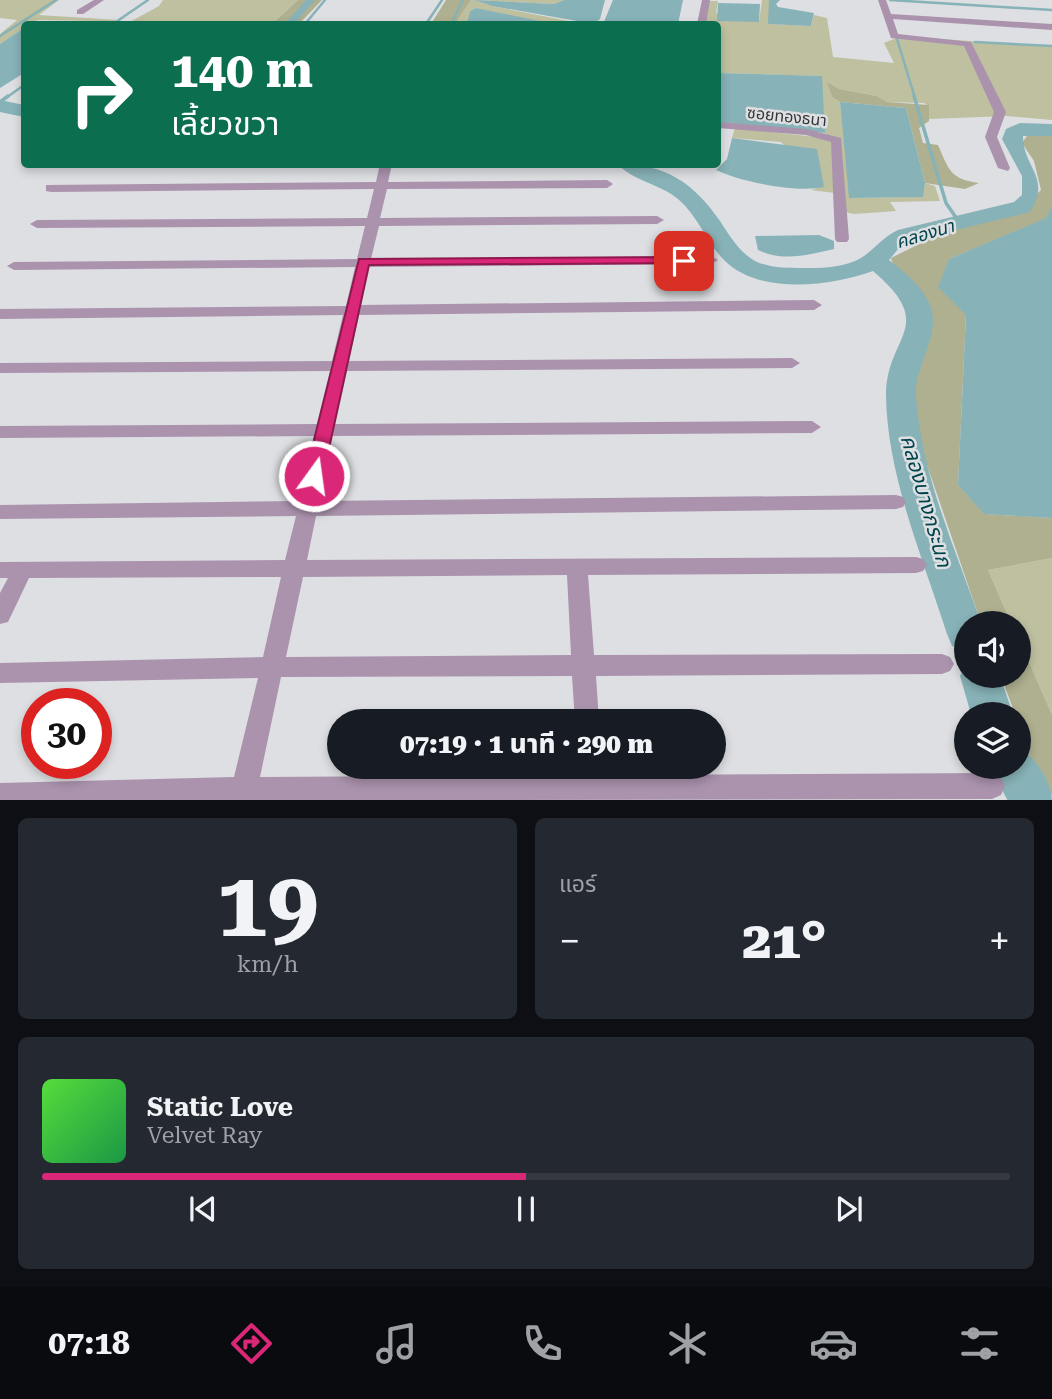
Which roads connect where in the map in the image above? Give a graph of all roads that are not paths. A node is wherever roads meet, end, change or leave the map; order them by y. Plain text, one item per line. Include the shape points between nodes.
1 (100, 0) edge
2 (706, 0) edge
3 (883, 0) edge
4 (80, 12) dead end
5 (888, 16) junction
6 (702, 21) edge
7 (1052, 27) edge
8 (721, 125) edge
9 (385, 168) edge
10 (1004, 168) dead end
11 (381, 184) junction
12 (607, 184) dead end
13 (51, 188) dead end
14 (657, 220) dead end
15 (373, 221) junction
16 (37, 224) dead end
17 (842, 239) dead end
18 (711, 260) dead end
19 (364, 261) junction
20 (14, 266) dead end
21 (814, 305) dead end
22 (353, 309) junction
23 (0, 314) edge
24 (792, 363) dead end
25 (340, 364) junction
26 (0, 369) edge
27 (812, 426) dead end
28 (326, 428) junction
29 (0, 432) edge
30 (311, 493) junction
31 (896, 502) dead end
32 (0, 512) edge
33 (916, 565) dead end
34 (577, 566) junction
35 (294, 567) junction
36 (0, 570) edge
37 (23, 570) junction
38 (0, 615) edge
39 (942, 664) dead end
40 (584, 666) junction
41 (272, 667) junction
42 (0, 673) edge
43 (586, 709) edge
44 (590, 785) edge
45 (992, 786) dead end
46 (243, 795) edge
47 (0, 796) edge

1 - 4 street
2 - 6 street
3 - 5 street
5 - 7 street
5 - 10 street via 894,36 968,44 1000,112 991,137
8 - 17 street, ซอยทองธนา via 806,132 836,140
9 - 11 street
11 - 12 street
11 - 13 street
11 - 15 street
14 - 15 street
15 - 16 street
15 - 19 street
18 - 19 street
19 - 20 street
19 - 22 street
21 - 22 street
22 - 23 street
22 - 25 street
24 - 25 street
25 - 26 street
25 - 28 street
27 - 28 street
28 - 29 street
28 - 30 street
30 - 31 street
30 - 32 street
30 - 35 street
33 - 34 street
34 - 35 street
34 - 40 street
35 - 37 street
35 - 41 street
36 - 37 street
37 - 38 street
39 - 40 street
40 - 41 street
40 - 43 street
41 - 42 street
41 - 46 street
44 - 45 street
44 - 46 street
46 - 47 street

